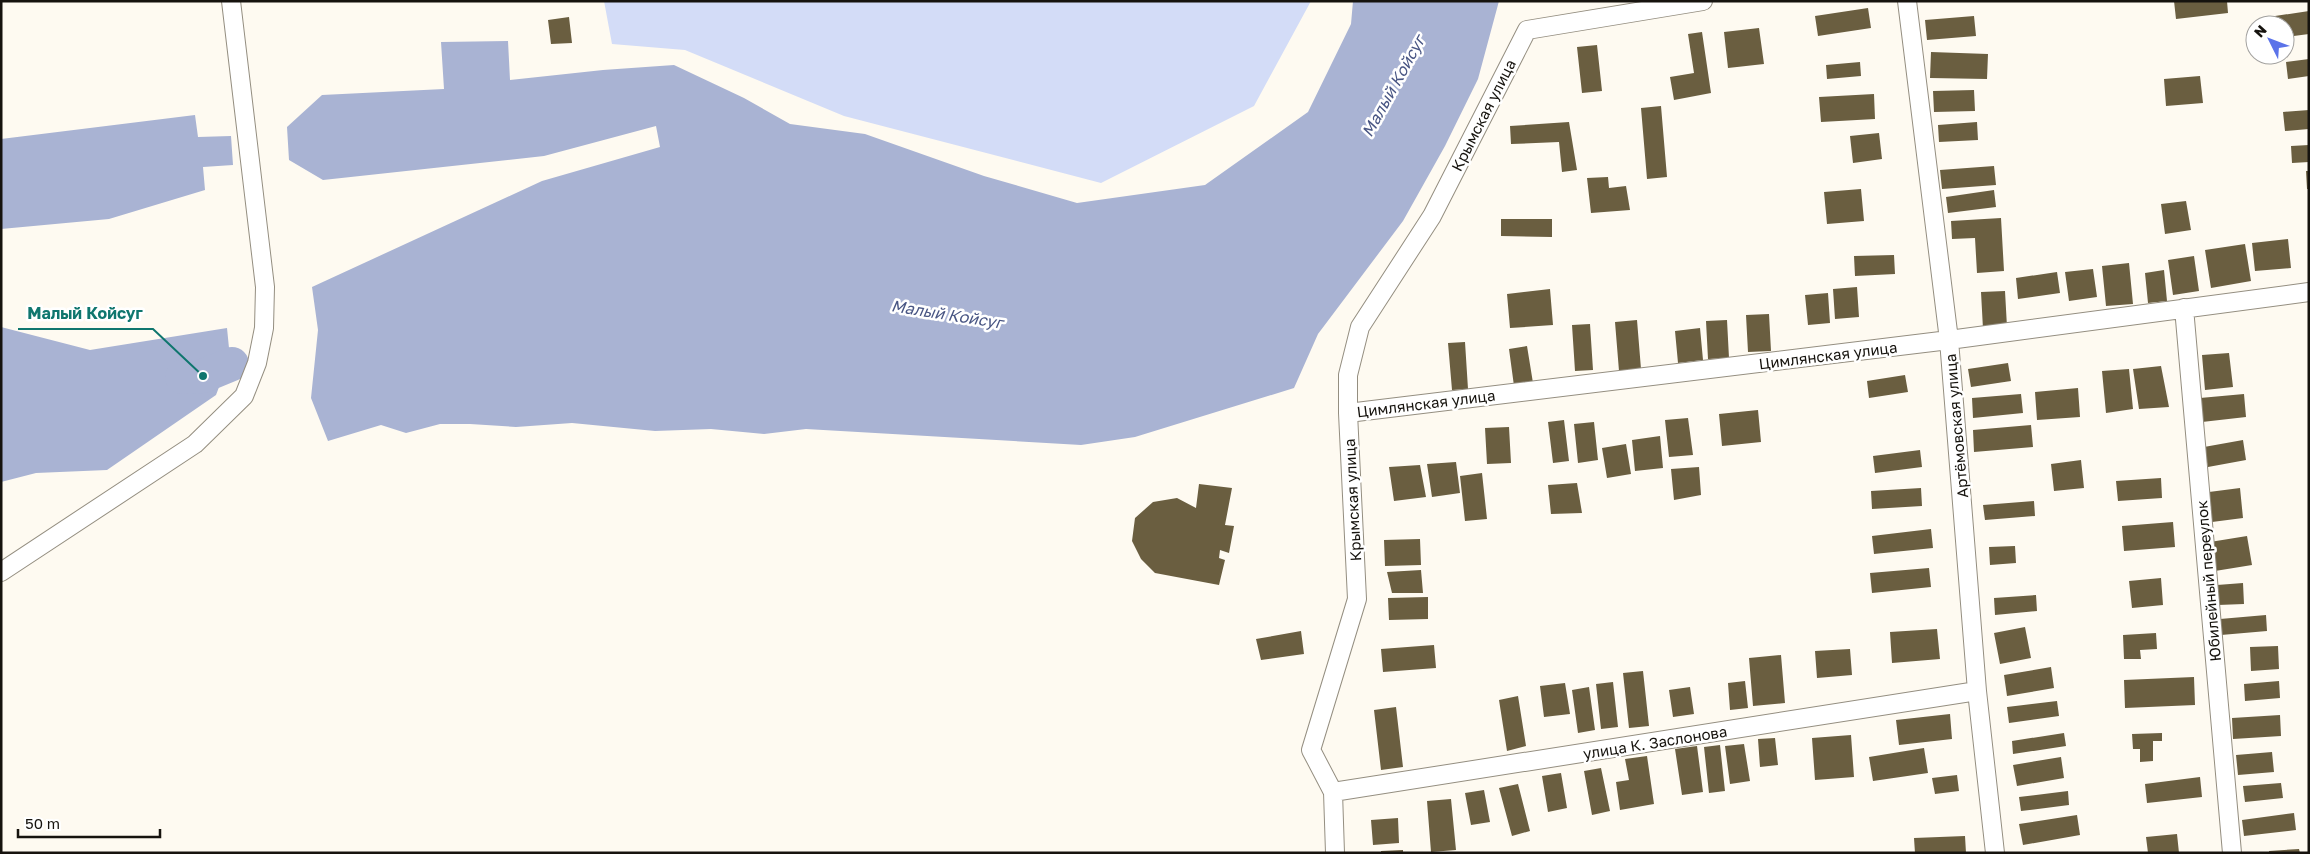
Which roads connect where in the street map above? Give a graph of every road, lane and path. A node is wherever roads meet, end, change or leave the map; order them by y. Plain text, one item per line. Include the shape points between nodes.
1 (231, 1) edge
2 (1703, 1) edge
3 (1907, 1) edge
4 (2309, 292) edge
5 (2184, 308) junction
6 (1949, 340) junction
7 (1348, 413) junction
8 (1, 572) edge
9 (1977, 691) junction
10 (1334, 792) junction
11 (1335, 853) edge
12 (1996, 853) edge
13 (2232, 853) edge

1 - 8 street via 265,286 264,328 244,396 195,444
2 - 7 street, Крымская улица via 1527,30 1432,216 1360,327 1348,375
3 - 6 street, Артёмовская улица
4 - 5 street, Цимлянская улица
5 - 6 street, Цимлянская улица
5 - 13 street, Юбилейный переулок
6 - 7 street, Цимлянская улица
6 - 9 street, Артёмовская улица
7 - 10 street, Крымская улица via 1357,599 1311,750
9 - 10 street, улица К. Заслонова
9 - 12 street, Артёмовская улица
10 - 11 street, Крымская улица

